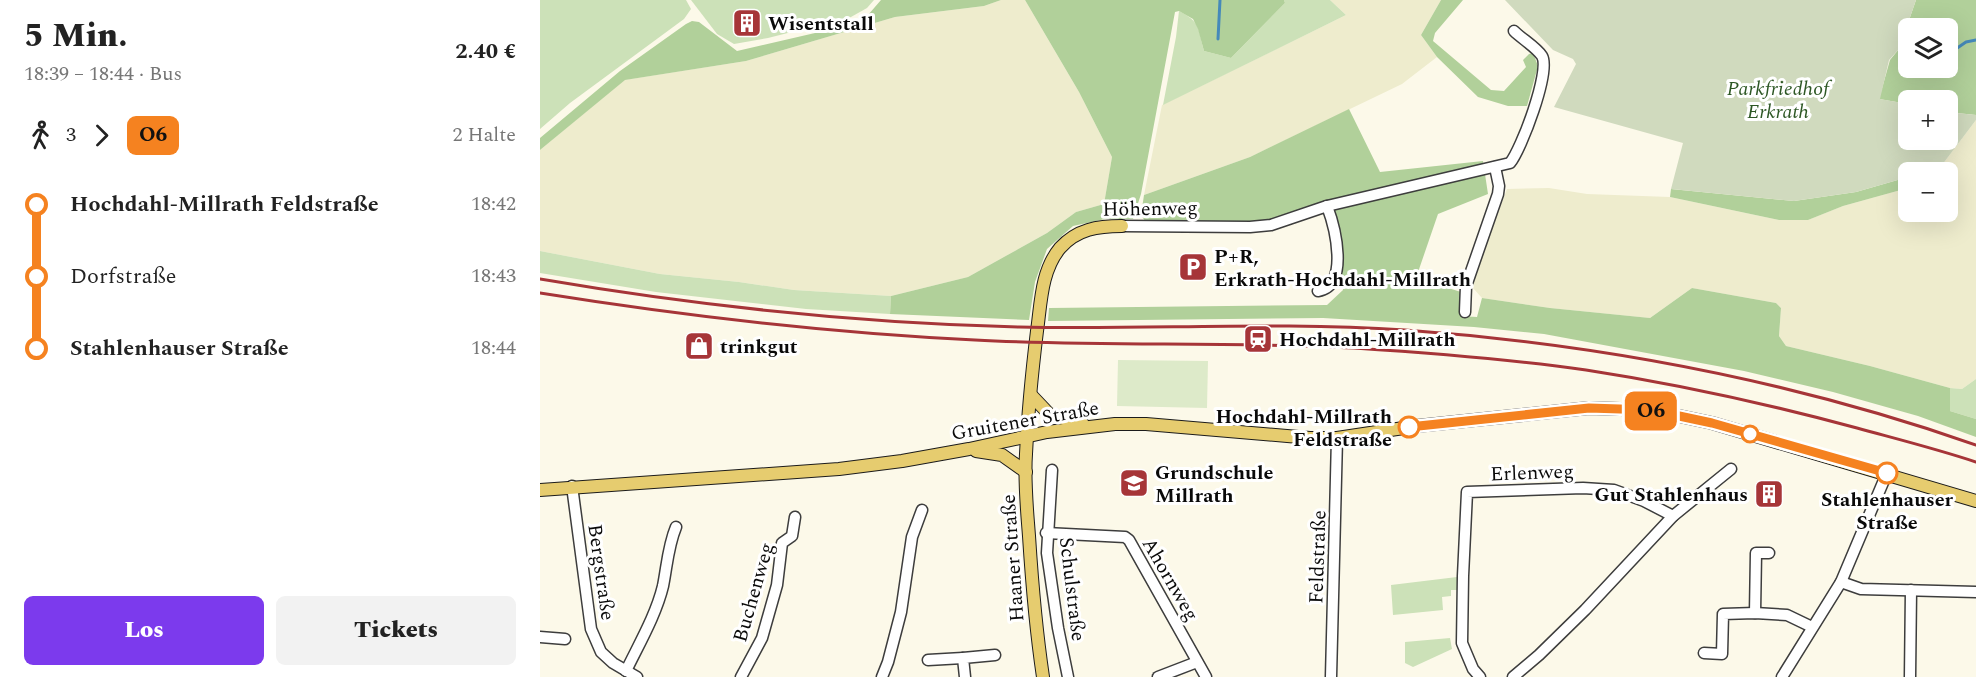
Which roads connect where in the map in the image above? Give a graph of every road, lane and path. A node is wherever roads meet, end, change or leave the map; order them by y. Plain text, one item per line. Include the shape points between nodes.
1 (1514, 31) dead end
2 (1496, 167) junction
3 (1327, 206) junction
4 (1122, 226) joint
5 (1318, 291) dead end
6 (1465, 312) dead end
7 (1031, 395) junction
8 (1087, 426) junction
9 (1028, 436) junction
10 (1337, 438) junction
11 (969, 449) junction
12 (1731, 469) dead end
13 (1052, 470) dead end
14 (1026, 472) junction
15 (1887, 473) junction
16 (573, 486) junction
17 (540, 490) edge
18 (1976, 501) edge
19 (922, 510) dead end
20 (1673, 516) junction
21 (795, 517) dead end
22 (676, 527) dead end
23 (1046, 533) junction
24 (1769, 553) dead end
25 (1841, 582) junction
26 (1911, 590) junction
27 (1976, 592) edge
28 (1755, 613) junction
29 (1812, 627) junction
30 (540, 637) edge
31 (565, 639) dead end
32 (1704, 654) dead end
33 (995, 655) dead end
34 (963, 658) junction
35 (928, 660) dead end
36 (1197, 662) junction
37 (626, 671) junction
38 (637, 677) edge
39 (741, 677) edge
40 (882, 677) edge
41 (965, 677) edge
42 (1043, 677) edge
43 (1068, 677) edge
44 (1158, 677) edge
45 (1206, 677) edge
46 (1331, 677) edge
47 (1480, 677) edge
48 (1513, 677) edge
49 (1782, 677) edge
50 (1910, 677) edge

1 - 2 street, Höhenweg via 1541,55 1543,75 1513,159
2 - 3 street, Höhenweg
2 - 6 street via 1498,194 1466,286
3 - 4 street, Höhenweg via 1270,225 1250,227
3 - 5 street via 1334,227 1336,274 1332,285
4 - 7 main road, Höhenweg via 1085,230 1060,248 1051,262 1043,289
7 - 8 main road via 1049,414
7 - 9 main road, Höhenweg
8 - 9 main road, Gruitener Straße
8 - 10 main road, Gruitener Straße via 1146,424
9 - 11 main road, Gruitener Straße
9 - 14 main road, Haaner Straße
10 - 15 main road, Gruitener Straße via 1497,416 1624,408 1712,423
10 - 46 street, Feldstraße
11 - 14 main road via 1002,455
11 - 16 main road, Gruitener Straße via 839,469
12 - 20 street
13 - 23 street, Schulstraße
14 - 42 main road, Haaner Straße via 1031,570
15 - 18 main road, Gruitener Straße
15 - 25 street
16 - 17 main road, Gruitener Straße
16 - 37 street, Bergstraße via 591,629 602,652
19 - 40 street via 912,537 901,612
20 - 47 street, Erlenweg via 1614,490 1467,492 1462,643
20 - 48 street via 1585,610
21 - 39 street, Buchenweg via 792,536 782,543 777,585 762,638
22 - 37 street via 670,540 663,587
23 - 36 street, Ahornweg via 1129,540
23 - 43 street, Schulstraße
24 - 28 street via 1756,554
25 - 26 street via 1861,589
25 - 29 street
26 - 27 street
26 - 50 street
28 - 29 street via 1786,615
28 - 32 street via 1723,614 1722,654
29 - 49 street
30 - 31 street
33 - 34 street
34 - 35 street
34 - 41 street
36 - 44 street
36 - 45 street, Ahornweg
37 - 38 street, Bergstraße

